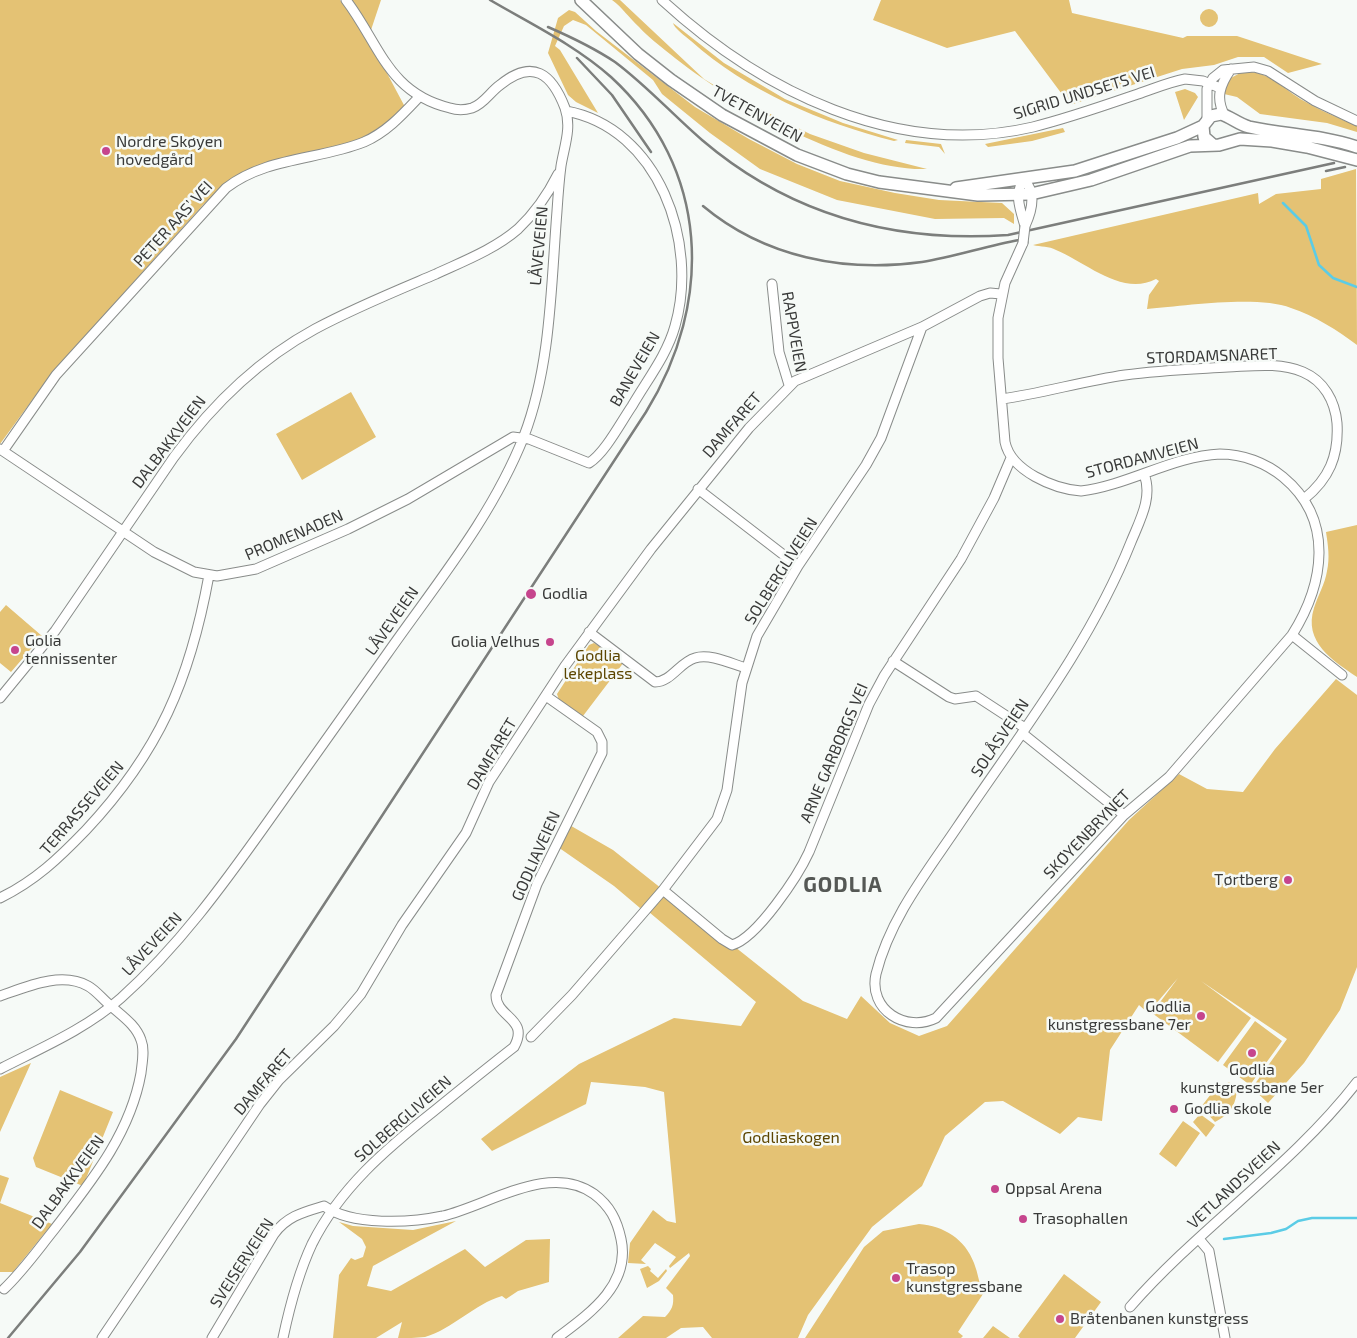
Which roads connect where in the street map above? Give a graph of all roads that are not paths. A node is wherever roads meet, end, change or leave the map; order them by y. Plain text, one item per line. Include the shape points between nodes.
1 (346, 0) edge
2 (581, 0) edge
3 (662, 0) edge
4 (1232, 69) junction
5 (1210, 83) junction
6 (1220, 88) junction
7 (420, 96) junction
8 (566, 111) junction
9 (1228, 118) junction
10 (1357, 121) edge
11 (1205, 122) junction
12 (1228, 141) junction
13 (1212, 144) junction
14 (1357, 146) edge
15 (1357, 160) edge
16 (561, 167) junction
17 (1024, 180) junction
18 (950, 189) junction
19 (1031, 194) junction
20 (1019, 195) junction
21 (1026, 222) junction
22 (772, 284) dead end
23 (1002, 294) junction
24 (922, 327) junction
25 (789, 385) junction
26 (1002, 399) junction
27 (523, 437) junction
28 (1, 450) edge
29 (1010, 458) junction
30 (1144, 474) junction
31 (698, 489) junction
32 (1304, 499) junction
33 (123, 531) junction
34 (798, 566) junction
35 (209, 575) junction
36 (589, 632) junction
37 (1292, 635) junction
38 (893, 662) junction
39 (746, 668) junction
40 (1342, 676) dead end
41 (546, 696) junction
42 (0, 698) edge
43 (1024, 730) junction
44 (1124, 814) junction
45 (663, 890) junction
46 (0, 898) edge
47 (0, 996) edge
48 (111, 1006) junction
49 (890, 1014) joint
50 (531, 1037) dead end
51 (514, 1047) joint
52 (0, 1069) edge
53 (1357, 1082) edge
54 (332, 1212) junction
55 (1198, 1239) junction
56 (4, 1289) dead end
57 (1130, 1307) dead end
58 (102, 1338) edge
59 (212, 1338) edge
60 (283, 1338) edge
61 (557, 1338) edge
62 (1224, 1338) edge

1 - 7 street via 394,76
2 - 18 main road, TVETENVEIEN via 625,43 670,80 764,139 847,174 902,186
3 - 5 street, SIGRID UNDSETS VEI via 712,43 789,90 854,117 914,132 970,135 1019,130 1070,117 1178,80
4 - 5 street via 1223,70
4 - 6 street
4 - 10 street via 1247,66 1265,69 1315,101
5 - 6 street, SIGRID UNDSETS VEI
5 - 11 street
6 - 9 street via 1219,100
7 - 8 street, LÅVEVEIEN via 448,108 467,109 481,103 512,77 529,70 549,79
7 - 28 street, PETER AAS’ VEI via 395,122 364,142 264,167 226,188 56,375
8 - 16 street, LÅVEVEIEN via 568,131
8 - 27 street, BANEVEIEN via 585,115 605,125 631,146 650,169 667,198 679,235 682,289 675,327 663,354 594,461 586,463
9 - 11 main road, TVETENVEIEN via 1216,114
9 - 12 main road via 1233,131
9 - 14 main road, TVETENVEIEN via 1250,127 1309,134
11 - 13 main road via 1204,137
11 - 17 main road, TVETENVEIEN via 1189,133 1089,167
12 - 13 main road, TVETENVEIEN
12 - 15 main road, TVETENVEIEN via 1272,140
13 - 19 main road, TVETENVEIEN via 1181,148 1098,178
16 - 27 street, LÅVEVEIEN via 544,358
16 - 33 street, DALBAKKVEIEN via 530,217 500,242 316,328 245,378 193,430
17 - 18 main road, TVETENVEIEN
17 - 19 street
17 - 20 street
18 - 20 main road, TVETENVEIEN via 978,195
19 - 20 main road, TVETENVEIEN
19 - 21 street via 1033,204
20 - 21 street
21 - 23 street, bridge via 1023,243
22 - 25 street, RAPPVEIEN via 770,290 779,352
23 - 24 street, DAMFARET via 986,294
23 - 26 street via 997,332
24 - 25 street, DAMFARET
24 - 34 street, SOLBERGLIVEIEN via 881,438 856,482
25 - 31 street, DAMFARET via 748,428
26 - 29 street via 1005,442
26 - 32 street, STORDAMSNARET via 1127,375 1176,370 1276,366 1303,372 1318,382 1331,397 1338,438 1330,472
27 - 35 street, PROMENADEN via 509,438 408,499 348,529 256,568
27 - 48 street, LÅVEVEIEN via 504,481 469,538 245,854 171,949
28 - 33 street, PROMENADEN
29 - 30 street, STORDAMVEIEN via 1029,472 1077,490
29 - 38 street, ARNE GARBORGS VEI via 994,498 961,559
30 - 32 street, STORDAMVEIEN via 1200,457 1239,456 1272,469
30 - 43 street, SOLÅSVEIEN via 1148,495 1124,561 1085,636
31 - 34 street
31 - 36 street, DAMFARET
32 - 37 street, STORDAMVEIEN via 1315,522 1320,561
33 - 35 street, PROMENADEN via 169,560
33 - 42 street, DALBAKKVEIEN via 55,631
34 - 39 street, SOLBERGLIVEIEN via 757,636
35 - 46 street, TERRASSEVEIEN via 201,623 188,664 164,723 144,758 116,796 60,857 36,877
36 - 39 street via 655,682 664,681 695,658 714,659
36 - 41 street, DAMFARET
37 - 40 street
37 - 44 street, SKØYENBRYNET via 1169,777
38 - 43 street via 949,697 976,696
38 - 45 street, ARNE GARBORGS VEI via 857,729 800,871 743,940 732,945 722,939
39 - 45 street, SOLBERGLIVEIEN via 722,807 705,836
41 - 51 street, GODLIAVEIEN via 596,732 602,742 602,753 537,884 496,995 498,1006 518,1029
41 - 58 street, DAMFARET via 490,782 466,833 402,925 361,994 260,1104
43 - 44 street
43 - 49 street, SOLÅSVEIEN via 903,907 875,980 878,996
44 - 49 street, SKØYENBRYNET via 936,1018 918,1024
45 - 50 street, SOLBERGLIVEIEN
47 - 48 street, DALBAKKVEIEN via 38,984 73,981 87,986
48 - 52 street, LÅVEVEIEN via 70,1034
48 - 56 street, DALBAKKVEIEN via 136,1030 143,1045 141,1072 132,1107 121,1133 97,1172
51 - 54 street, SOLBERGLIVEIEN via 382,1154 355,1181
53 - 55 street, VETLANDSVEIEN via 1325,1119
54 - 59 street, SVEISERVEIEN via 324,1206 306,1211 279,1227
54 - 60 street, SOLBERGLIVEIEN via 305,1260
54 - 61 street via 366,1219 406,1221 443,1216 543,1182 566,1183 588,1189 613,1214 622,1241 621,1267 614,1285 603,1299
55 - 57 street, VETLANDSVEIEN
55 - 62 street via 1209,1250

